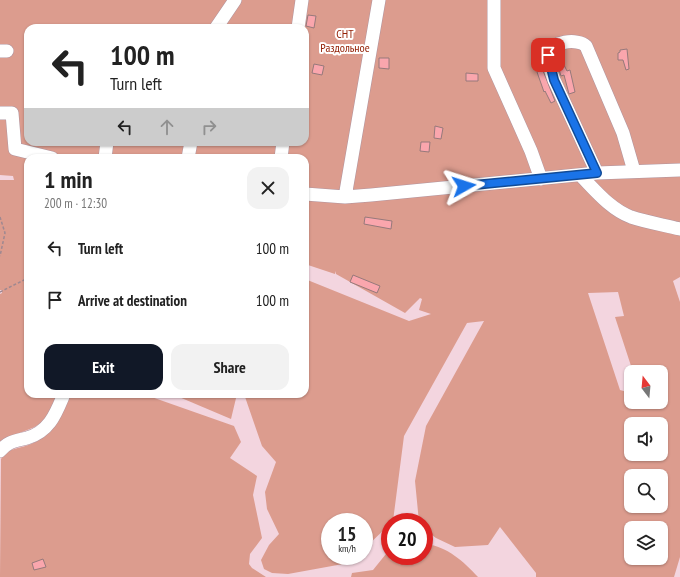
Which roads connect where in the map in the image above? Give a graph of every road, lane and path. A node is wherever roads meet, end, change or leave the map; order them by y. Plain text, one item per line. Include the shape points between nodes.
1 (236, 0) edge
2 (302, 0) edge
3 (379, 0) edge
4 (494, 0) edge
5 (219, 24) edge
6 (299, 24) edge
7 (0, 113) edge
8 (36, 154) edge
9 (680, 170) edge
10 (634, 171) junction
11 (597, 173) junction
12 (580, 175) junction
13 (541, 179) junction
14 (309, 194) edge
15 (345, 197) junction
16 (0, 217) edge
17 (680, 229) edge
18 (0, 256) edge
19 (24, 280) edge
20 (0, 292) edge
21 (62, 398) edge
22 (0, 451) edge

1 - 5 lane
2 - 6 lane
3 - 15 lane
4 - 13 lane via 494,68
7 - 8 lane via 12,113 15,149
9 - 10 lane
10 - 11 lane
10 - 11 lane via 623,134 586,46 576,41 556,45 550,49 548,55 554,80
11 - 12 lane
12 - 13 lane
12 - 17 lane via 603,198 631,217
13 - 15 lane
14 - 15 lane
16 - 18 path via 5,233
19 - 20 path
21 - 22 lane via 54,418 47,426 29,437 10,442

